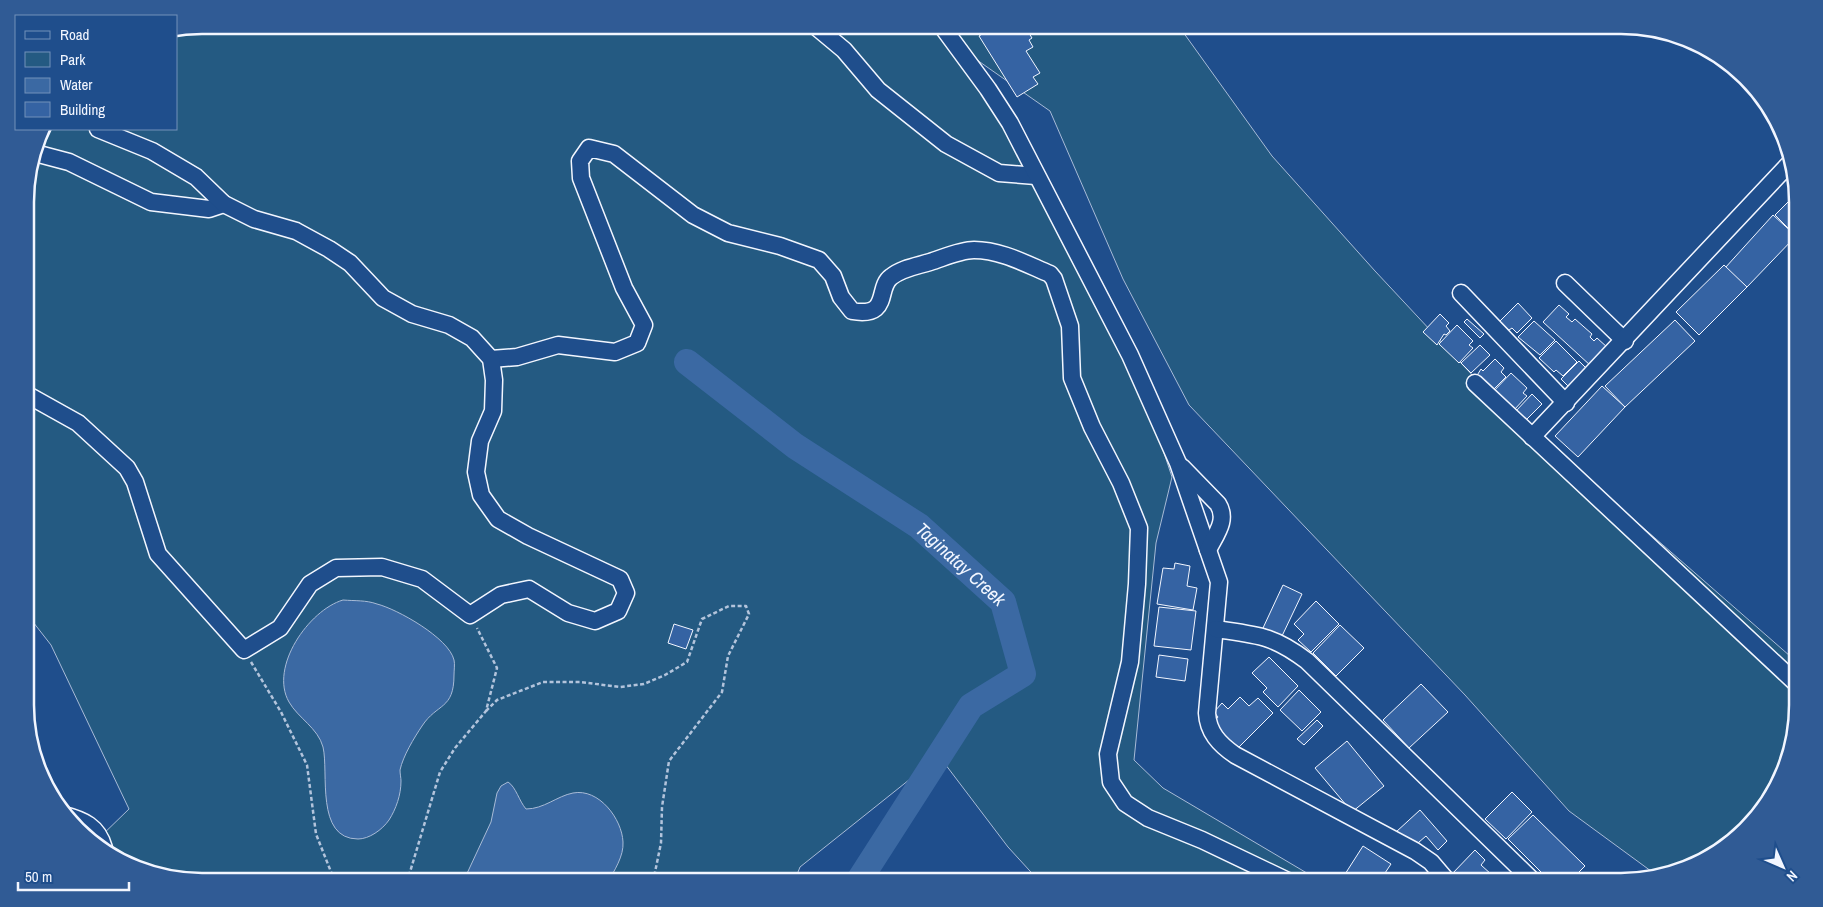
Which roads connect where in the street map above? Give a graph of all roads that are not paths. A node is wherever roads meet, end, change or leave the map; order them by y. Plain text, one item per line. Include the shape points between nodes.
1 (825, 34) edge
2 (947, 34) edge
3 (100, 130) edge
4 (40, 154) edge
5 (1786, 168) edge
6 (1036, 176) junction
7 (224, 204) junction
8 (1565, 283) dead end
9 (1461, 293) dead end
10 (1624, 341) junction
11 (491, 359) junction
12 (1475, 383) dead end
13 (34, 398) edge
14 (1566, 402) junction
15 (1532, 437) junction
16 (1178, 463) junction
17 (1208, 550) junction
18 (1216, 629) junction
19 (1789, 677) edge
20 (78, 818) edge
21 (99, 838) edge
22 (1271, 873) edge
23 (1440, 873) edge
24 (1525, 873) edge

1 - 6 street via 844,50 878,90 946,144 999,173
2 - 6 street via 1004,114
3 - 7 street via 152,151 196,177
4 - 7 street via 69,162 151,202 209,209
5 - 10 street
6 - 16 street via 1130,355
7 - 11 street via 254,219 296,231 329,249 350,263 383,298 412,314 449,325 472,338
8 - 10 street
9 - 14 street
10 - 14 street
11 - 13 street via 493,411 480,440 476,472 481,495 498,518 528,536 620,579 626,593 618,610 595,621 568,613 529,589 501,595 470,615 422,579 382,567 336,568 310,584 280,628 244,650 158,554 135,482 127,468 78,423
11 - 22 street via 558,345 615,352 637,343 644,325 624,288 581,178 580,161 589,148 614,154 693,215 728,233 819,260 833,276 841,297 852,311 864,314 875,308 882,300 889,278 902,270 973,250 1006,255 1050,274 1070,326 1072,378 1139,528 1138,584 1130,662 1108,754 1110,782 1125,803 1148,818
12 - 15 street
14 - 15 street
15 - 19 street
16 - 17 street
16 - 17 street via 1223,511 1223,520
17 - 18 street via 1219,582
18 - 23 street via 1207,713 1212,732 1222,746 1415,851
18 - 24 street via 1265,636 1286,645 1307,661
20 - 21 street via 93,827

